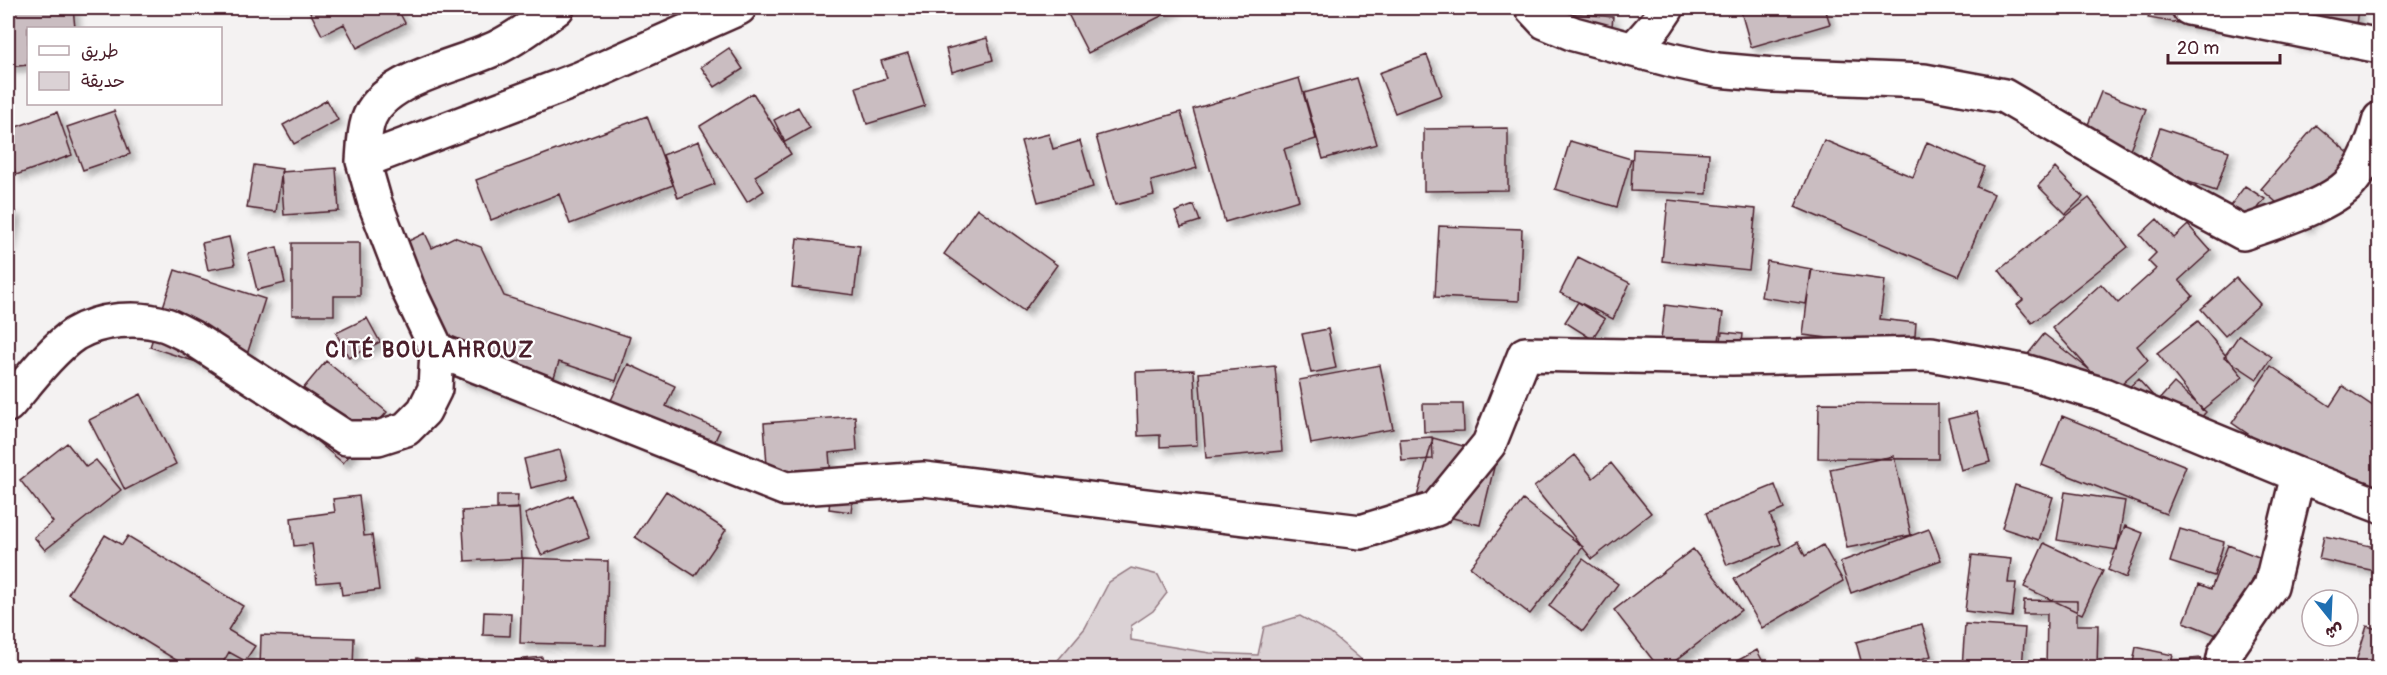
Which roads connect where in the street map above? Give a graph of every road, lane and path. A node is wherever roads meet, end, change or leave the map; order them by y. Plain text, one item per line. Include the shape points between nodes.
1 (557, 8) edge
2 (739, 8) edge
3 (1532, 8) edge
4 (1666, 8) edge
5 (2189, 8) edge
6 (2379, 46) edge
7 (1634, 49) junction
8 (2379, 119) edge
9 (363, 161) junction
10 (437, 350) junction
11 (8, 405) edge
12 (2298, 475) junction
13 (2379, 506) edge
14 (2222, 668) edge

1 - 9 street via 500,46 420,77 388,94 369,119
2 - 9 street via 568,83
3 - 7 street via 1545,22 1574,34
4 - 7 street
5 - 6 street
7 - 8 street via 1717,70 1924,81 2004,96 2243,233 2326,200 2350,183 2364,163
9 - 10 street via 403,278
10 - 11 street via 435,389 424,411 406,429 378,438 346,438 191,337 165,325 138,320 103,322 75,334
10 - 12 street via 786,489 924,479 1361,532 1436,509 1489,444 1526,354 1732,358 1931,354 2027,372 2104,395
12 - 13 street
12 - 14 street via 2271,586 2225,652

